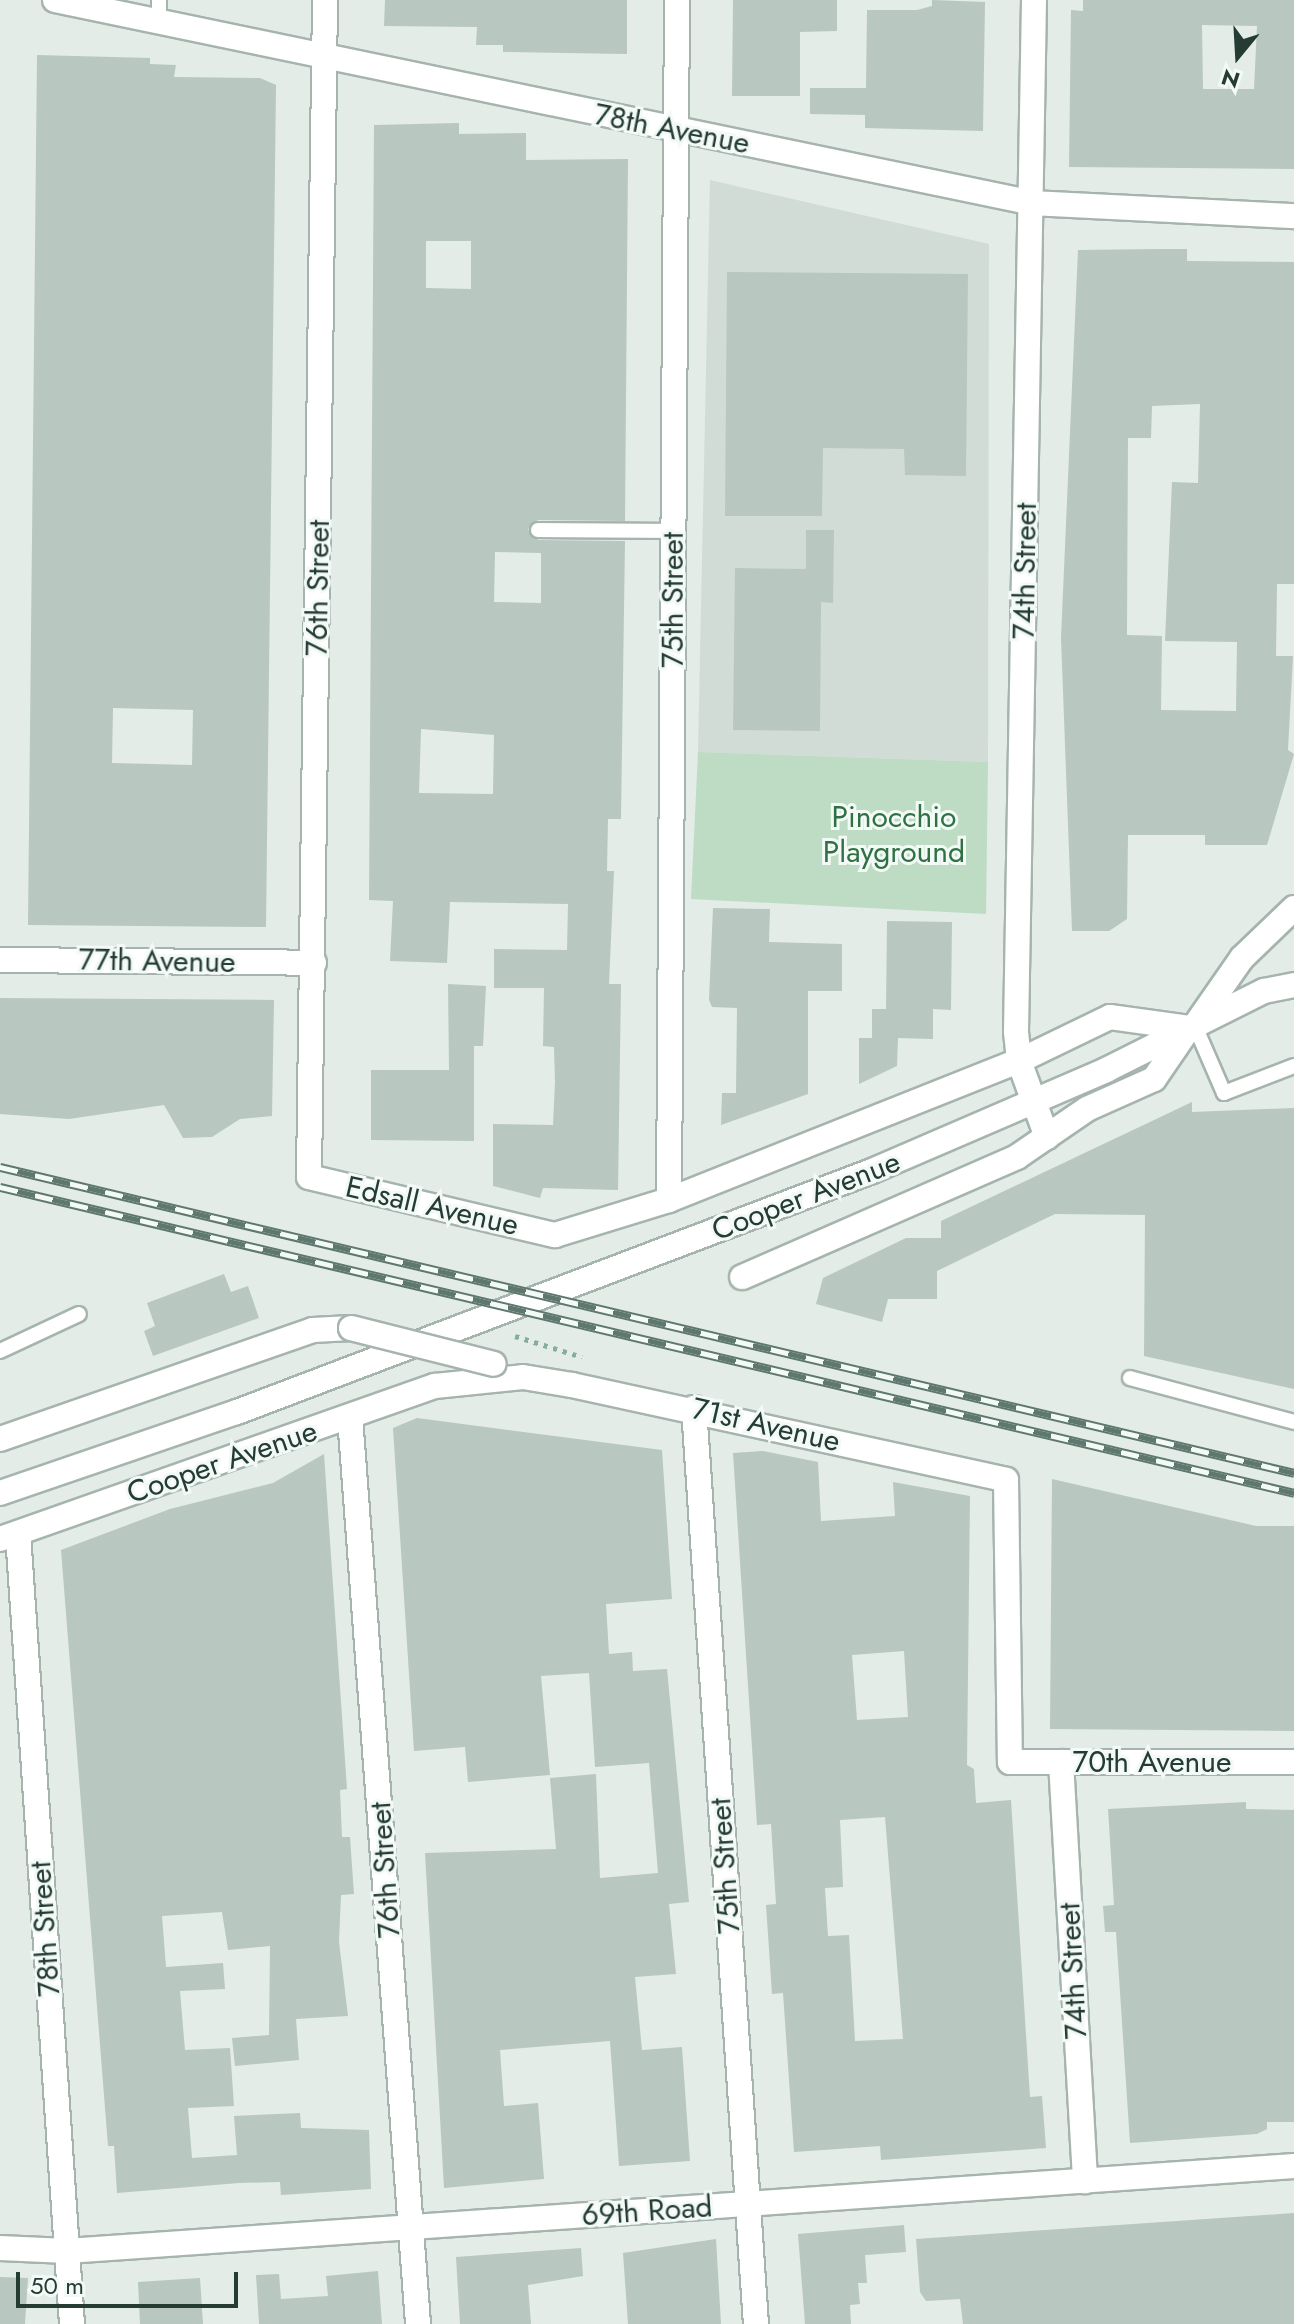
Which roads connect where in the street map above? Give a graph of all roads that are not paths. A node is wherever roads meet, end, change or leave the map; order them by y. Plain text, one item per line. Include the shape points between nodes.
1 (55, 0) edge
2 (325, 0) edge
3 (677, 0) edge
4 (1034, 0) edge
5 (159, 11) edge
6 (324, 59) junction
7 (676, 129) junction
8 (1033, 203) junction
9 (1294, 216) edge
10 (538, 530) dead end
11 (673, 531) junction
12 (1294, 908) edge
13 (0, 960) edge
14 (314, 963) junction
15 (1294, 985) edge
16 (1192, 1027) junction
17 (1019, 1061) junction
18 (1294, 1066) edge
19 (1034, 1102) junction
20 (1047, 1137) junction
21 (309, 1177) joint
22 (669, 1200) junction
23 (555, 1235) joint
24 (742, 1277) dead end
25 (79, 1314) dead end
26 (0, 1351) edge
27 (523, 1377) junction
28 (1130, 1378) dead end
29 (694, 1408) junction
30 (350, 1417) junction
31 (1294, 1422) edge
32 (0, 1439) edge
33 (0, 1493) edge
34 (9, 1537) edge
35 (1010, 1762) joint
36 (1061, 1762) junction
37 (1294, 1762) edge
38 (1294, 2166) edge
39 (1085, 2181) junction
40 (748, 2204) junction
41 (412, 2227) junction
42 (0, 2248) edge
43 (67, 2251) junction
44 (72, 2324) edge
45 (418, 2324) edge
46 (756, 2324) edge

1 - 5 street, 78th Avenue
2 - 6 street, 76th Street
3 - 7 street, 75th Street
4 - 8 street, 74th Street
5 - 6 street, 78th Avenue
6 - 7 street, 78th Avenue
6 - 14 street, 76th Street
7 - 8 street, 78th Avenue
7 - 11 street, 75th Street
8 - 9 street, 78th Avenue
8 - 17 street, 74th Street
10 - 11 lane
11 - 22 street, 75th Street
12 - 16 street via 1242,958
13 - 14 street, 77th Avenue
14 - 21 street, 76th Street
15 - 16 street, Cooper Avenue via 1264,991
16 - 17 street, Cooper Avenue via 1110,1017
16 - 18 lane via 1224,1093
16 - 19 street, Cooper Avenue
16 - 20 street, Cooper Avenue via 1154,1079 1087,1109
17 - 19 street, 74th Street
17 - 22 street, Cooper Avenue
19 - 20 street, 74th Street
19 - 33 street, Cooper Avenue via 602,1275 237,1412
20 - 24 street, Cooper Avenue via 1017,1157
21 - 23 street, Edsall Avenue
22 - 23 street, Cooper Avenue
25 - 26 lane
27 - 29 street, 71st Avenue
27 - 30 street, Cooper Avenue via 435,1386
27 - 32 street, bridge via 494,1364 351,1328 313,1330
28 - 31 lane
29 - 35 street, 71st Avenue via 1006,1480
29 - 40 street, 75th Street
30 - 34 street, Cooper Avenue
30 - 41 street, 76th Street
34 - 43 street, 78th Street
35 - 36 street, 70th Avenue
36 - 37 street, 70th Avenue
36 - 39 street, 74th Street
38 - 39 street, 69th Road
39 - 40 street, 69th Road
40 - 41 street, 69th Road
40 - 46 street, 75th Street
41 - 43 street, 69th Road
41 - 45 street, 76th Street
42 - 43 street, 69th Road
43 - 44 street, 78th Street

